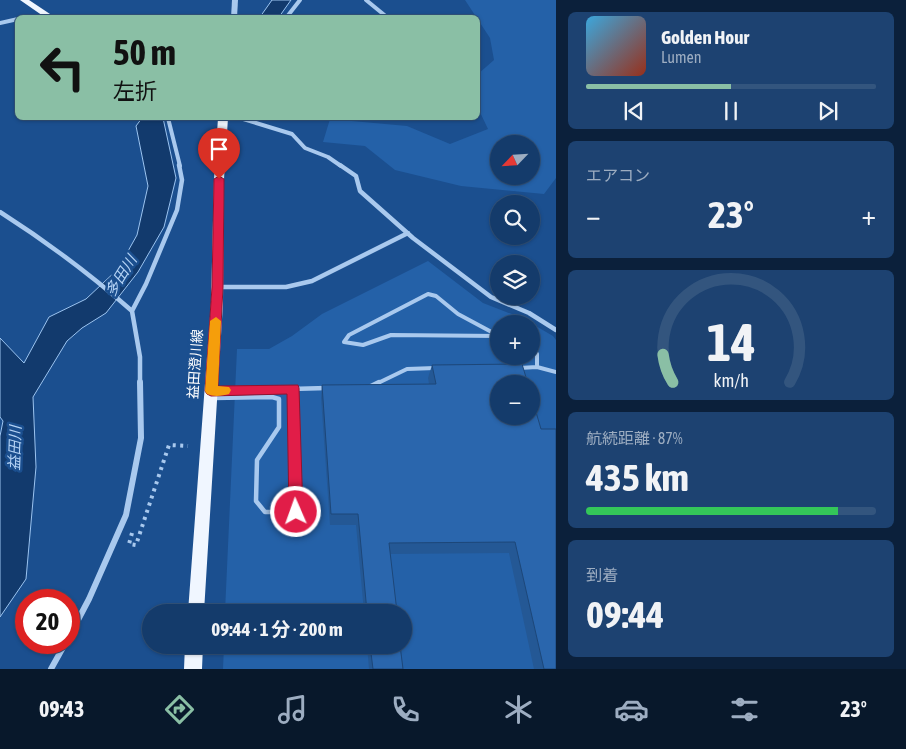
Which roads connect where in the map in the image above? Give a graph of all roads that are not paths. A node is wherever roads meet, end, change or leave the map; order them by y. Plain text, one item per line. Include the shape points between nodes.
1 (24, 0) edge
2 (235, 0) edge
3 (300, 0) edge
4 (366, 0) edge
5 (47, 15) edge
6 (234, 15) edge
7 (288, 15) edge
8 (384, 15) edge
9 (15, 20) edge
10 (0, 23) edge
11 (169, 120) edge
12 (223, 120) edge
13 (246, 120) edge
14 (0, 212) edge
15 (408, 233) junction
16 (217, 287) junction
17 (132, 311) junction
18 (556, 330) edge
19 (499, 336) edge
20 (537, 367) joint
21 (444, 368) edge
22 (509, 368) edge
23 (556, 372) edge
24 (362, 386) edge
25 (333, 387) edge
26 (293, 388) junction
27 (211, 394) junction
28 (197, 604) edge
29 (80, 616) edge
30 (59, 654) edge
31 (194, 654) edge
32 (51, 669) edge
33 (193, 669) edge

1 - 5 main road
2 - 6 street
3 - 7 street
4 - 8 street
9 - 10 street
11 - 17 street via 182,180 177,210
12 - 16 main road, 益田澄川線
13 - 15 street via 292,134 305,148 328,157 356,176 360,191
14 - 17 street via 51,245
15 - 16 street via 312,281 286,287
15 - 18 street via 490,297 529,313
16 - 27 main road, 益田澄川線
17 - 29 street via 140,357 141,438 126,515
19 - 19 lane via 391,335 363,345 344,342 349,335 428,294
20 - 22 lane
20 - 23 lane
21 - 24 lane via 407,368 372,386
25 - 26 lane
26 - 27 lane
26 - 27 lane via 296,512 265,512 256,501 257,460 279,427 279,399
27 - 28 main road, 益田澄川線
30 - 32 street
31 - 33 main road

